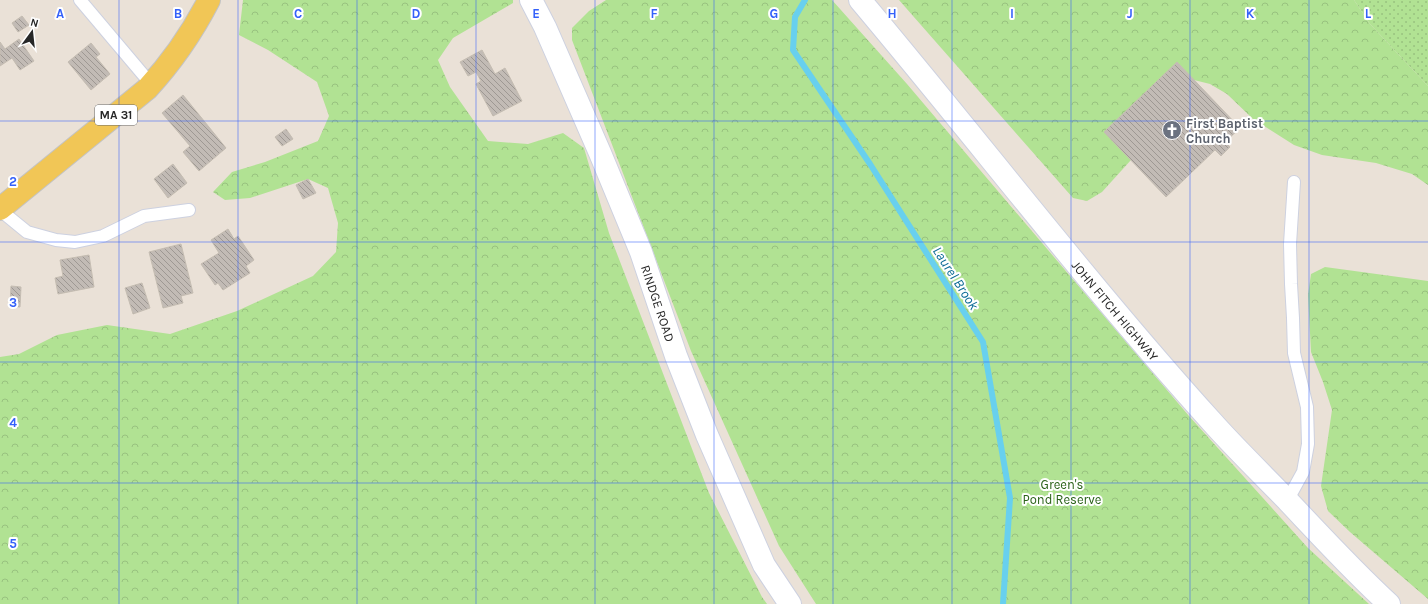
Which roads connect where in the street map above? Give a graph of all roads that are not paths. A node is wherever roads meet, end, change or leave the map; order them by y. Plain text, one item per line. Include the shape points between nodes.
1 (80, 0) edge
2 (209, 0) edge
3 (531, 0) edge
4 (860, 0) edge
5 (152, 84) junction
6 (1294, 182) dead end
7 (0, 210) edge
8 (189, 210) dead end
9 (1287, 501) junction
10 (790, 604) edge
11 (1389, 604) edge

1 - 5 lane
2 - 5 main road, MA 31 via 197,25
3 - 10 main road, RINDGE ROAD via 600,153 641,252 676,356 707,435 764,565
4 - 9 main road, JOHN FITCH HIGHWAY via 1104,297 1212,423
5 - 7 main road, MA 31
6 - 9 lane via 1290,244 1294,353 1307,407 1308,444 1302,472
7 - 8 lane via 27,232 74,242 103,236 144,216
9 - 11 main road, JOHN FITCH HIGHWAY via 1357,575

